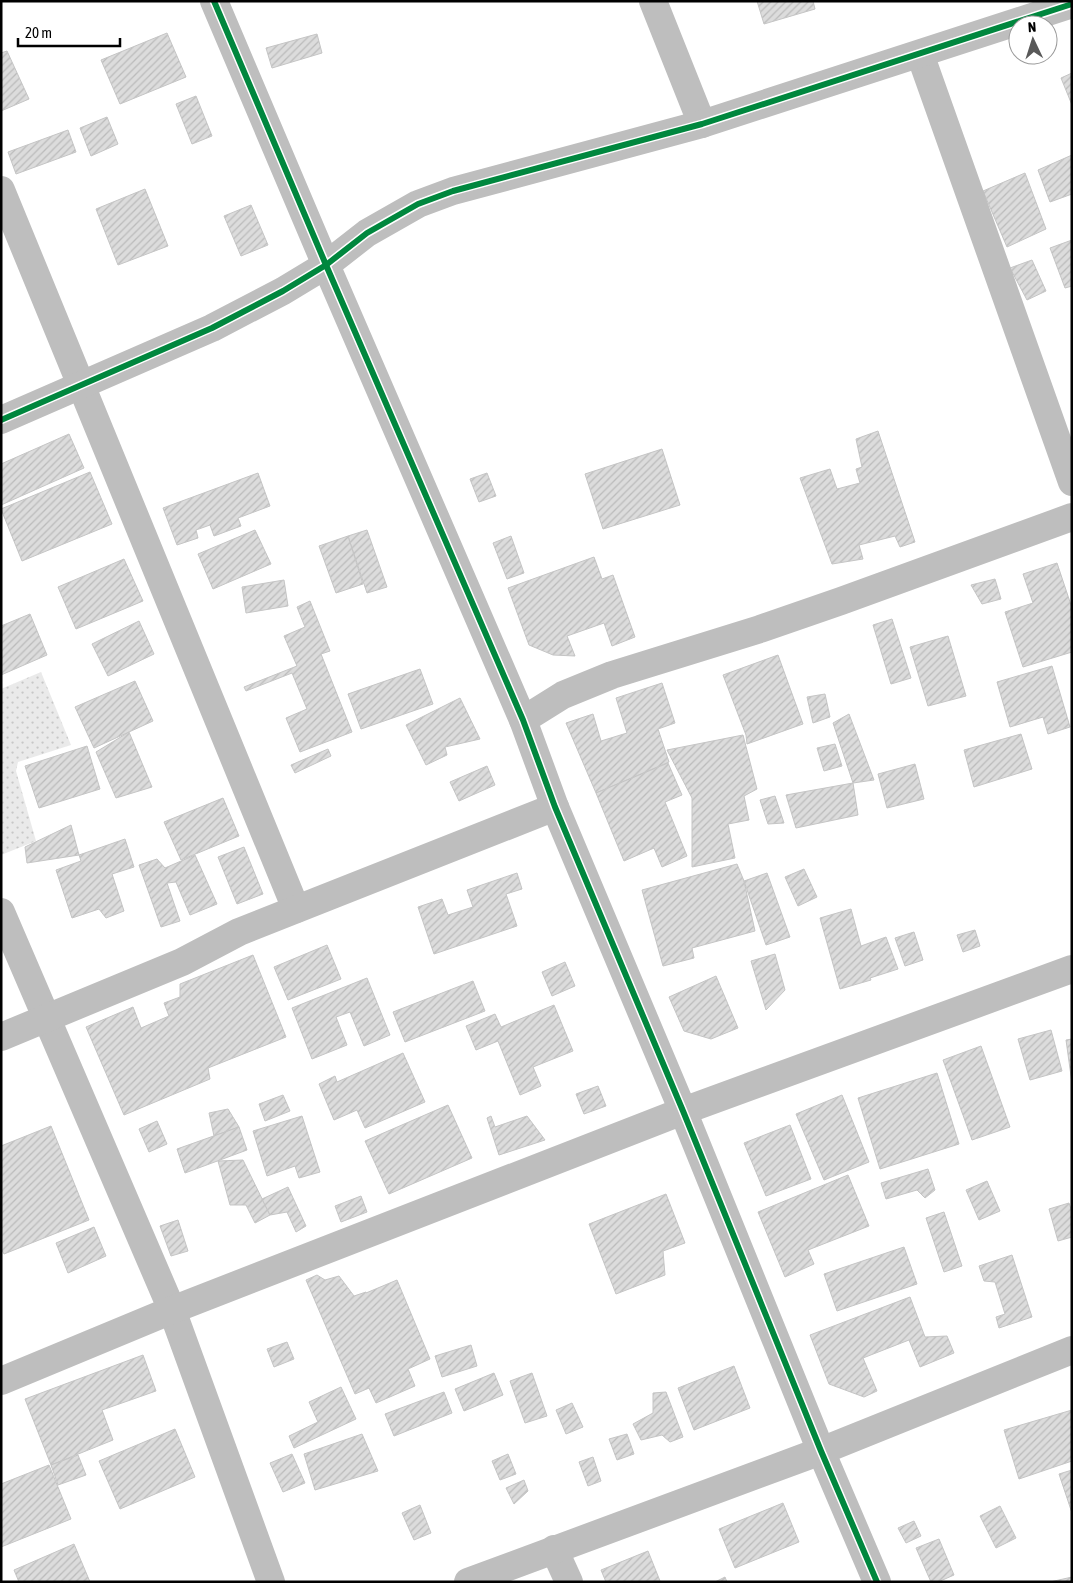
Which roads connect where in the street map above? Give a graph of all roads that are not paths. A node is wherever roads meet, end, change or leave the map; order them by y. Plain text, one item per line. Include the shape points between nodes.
1 (214, 1) edge
2 (653, 1) edge
3 (1072, 4) edge
4 (920, 54) junction
5 (702, 124) junction
6 (1, 190) edge
7 (326, 265) junction
8 (82, 384) junction
9 (1, 420) edge
10 (1072, 482) edge
11 (1072, 517) edge
12 (523, 720) junction
13 (554, 807) junction
14 (296, 909) junction
15 (1, 912) edge
16 (1072, 969) edge
17 (47, 1018) junction
18 (1, 1038) edge
19 (683, 1111) junction
20 (172, 1310) junction
21 (1072, 1350) edge
22 (1, 1381) edge
23 (820, 1451) junction
24 (554, 1550) junction
25 (271, 1582) edge
26 (468, 1582) edge
27 (569, 1582) edge
28 (877, 1582) edge

1 - 7 street
2 - 5 street
3 - 4 street
4 - 5 street
4 - 10 street
5 - 7 street via 444,194 418,204 367,233
6 - 8 street
7 - 8 street via 212,328
7 - 12 street
8 - 9 street
8 - 14 street
11 - 12 street via 760,629 612,675 563,695
12 - 13 street
13 - 14 street
13 - 19 street
14 - 17 street via 239,932 182,962
15 - 17 street
16 - 19 street
17 - 18 street
17 - 20 street
19 - 20 street
19 - 23 street
20 - 22 street
20 - 25 street
21 - 23 street
23 - 24 street
23 - 28 street
24 - 26 street
24 - 27 street

